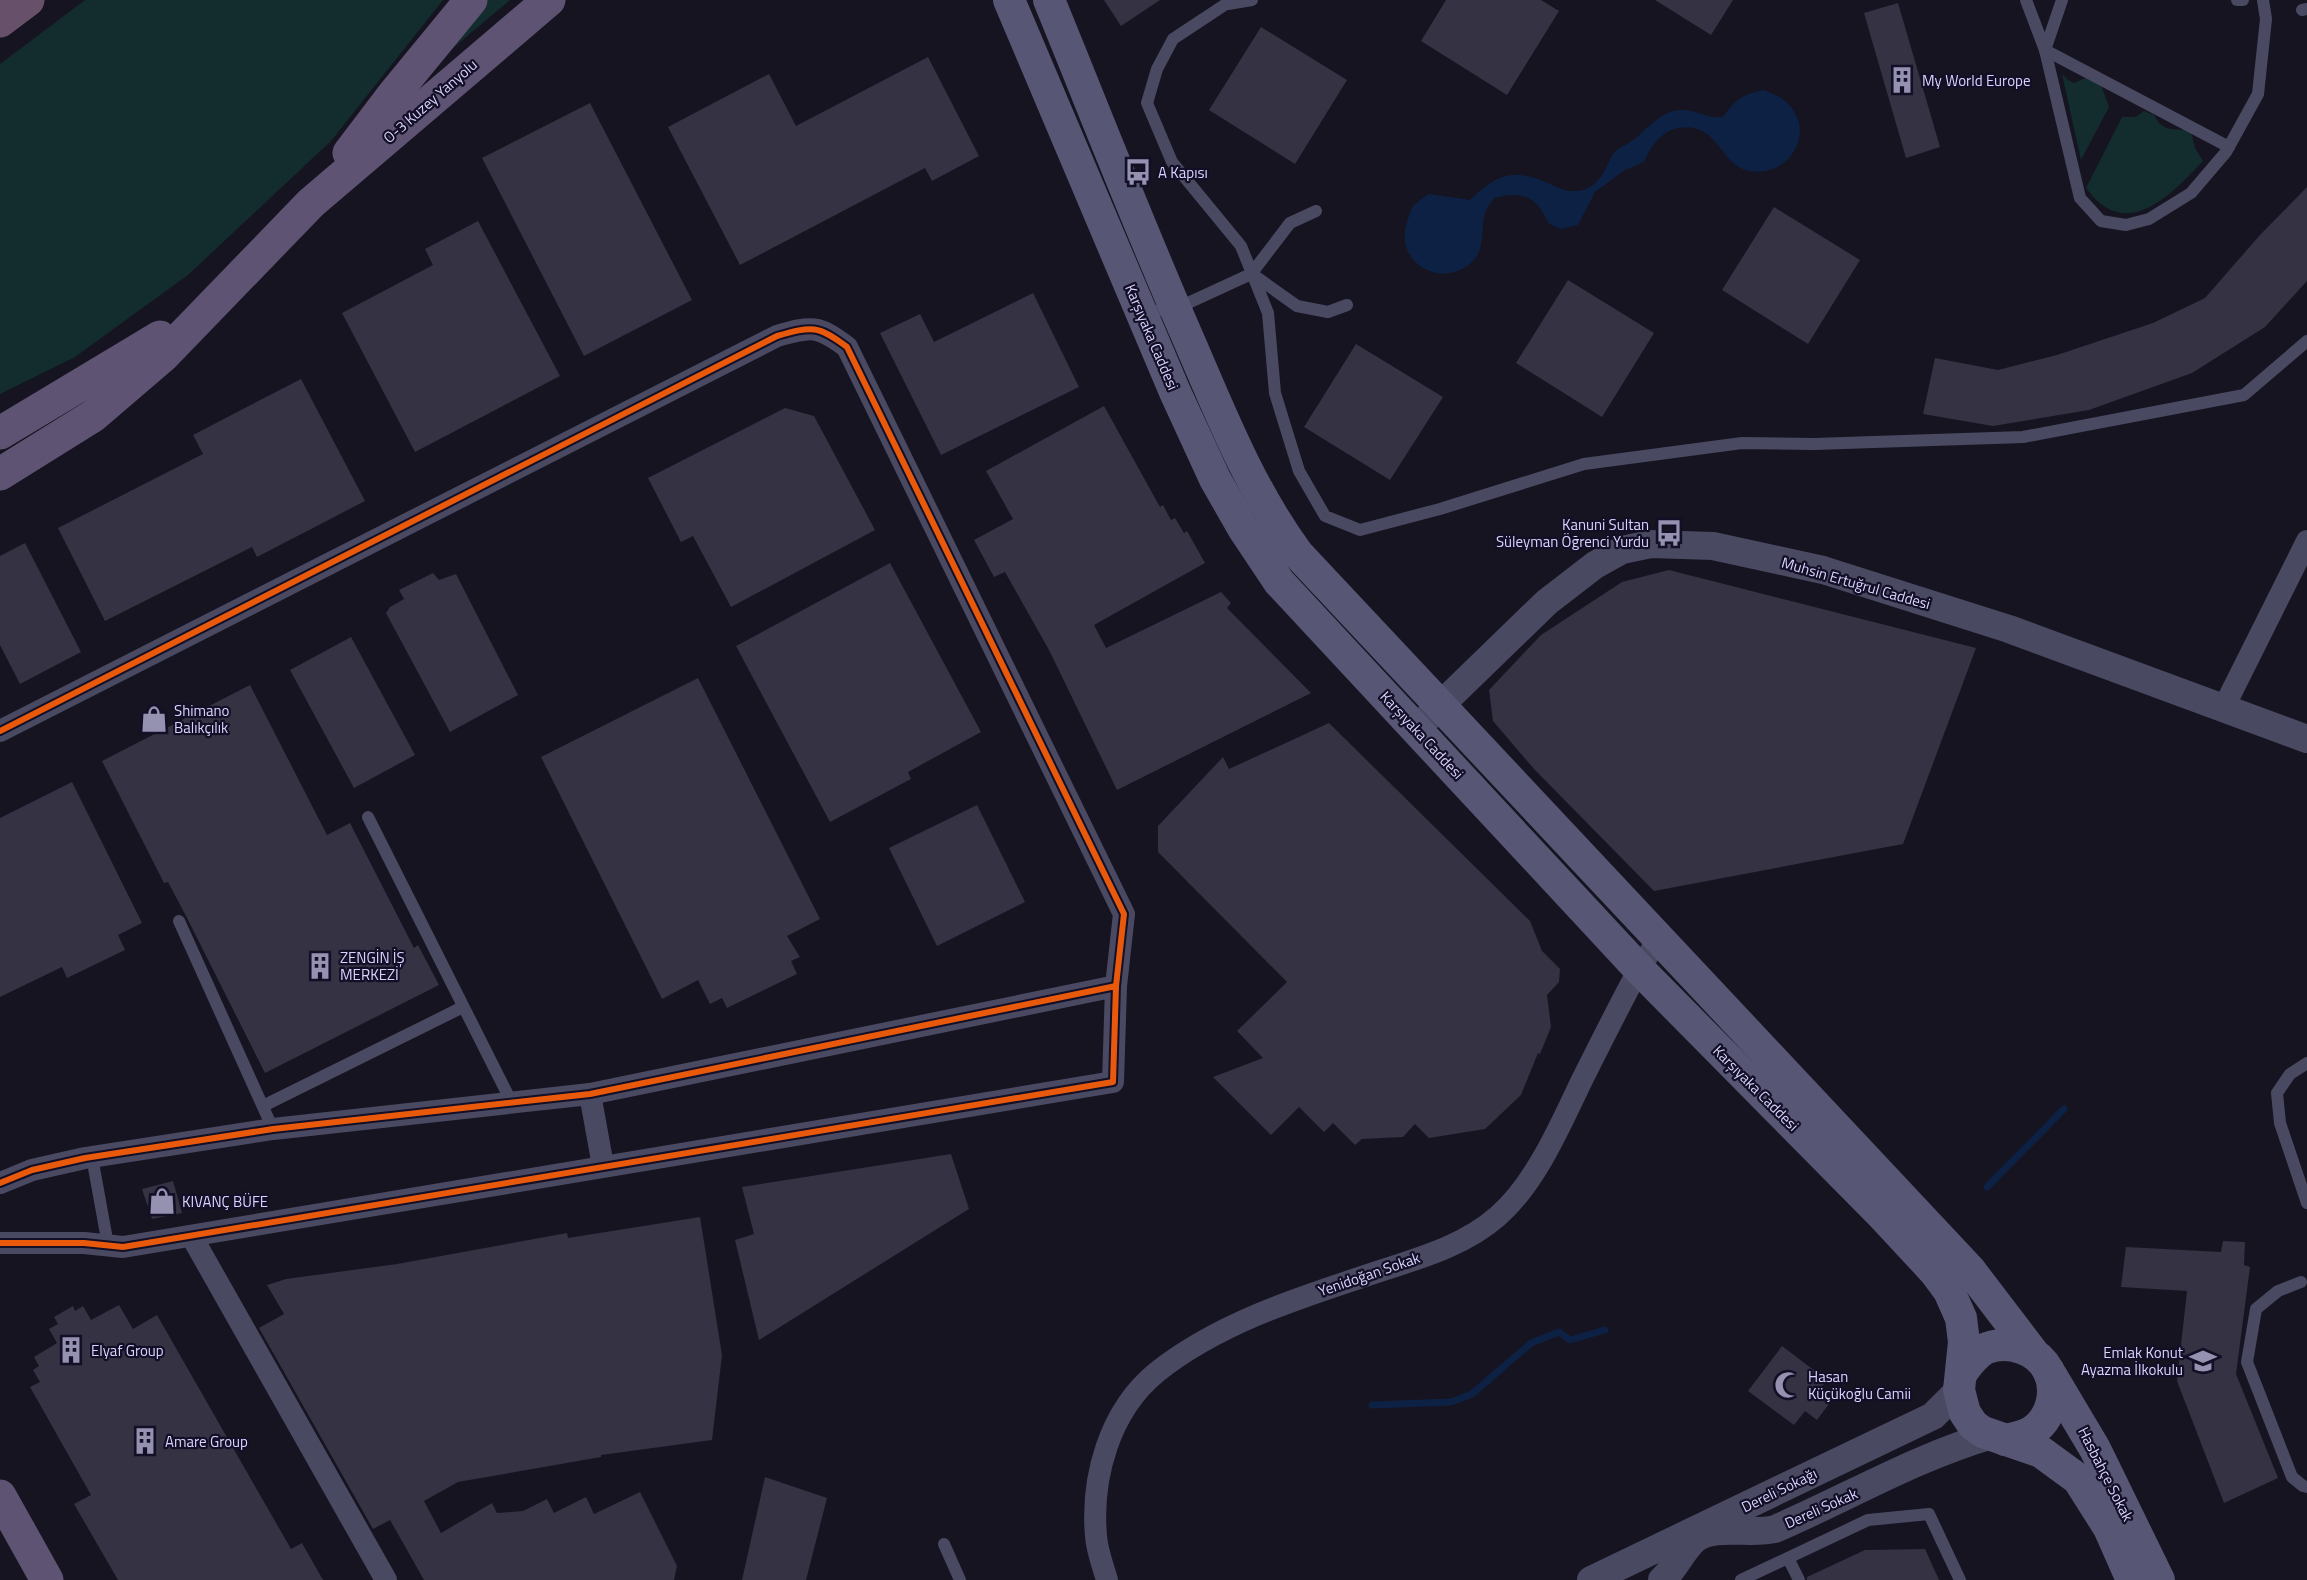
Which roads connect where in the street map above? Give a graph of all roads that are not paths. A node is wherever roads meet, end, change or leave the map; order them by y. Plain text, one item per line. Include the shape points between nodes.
1 (28, 0) edge
2 (471, 0) edge
3 (549, 0) edge
4 (1009, 0) edge
5 (1049, 0) edge
6 (1252, 0) edge
7 (2026, 0) edge
8 (2062, 0) edge
9 (2236, 0) edge
10 (2243, 0) edge
11 (2263, 0) edge
12 (1230, 2) edge
13 (0, 21) edge
14 (2046, 50) junction
15 (2229, 147) junction
16 (311, 203) junction
17 (1316, 210) dead end
18 (1251, 274) junction
19 (238, 278) junction
20 (1347, 305) dead end
21 (1175, 309) junction
22 (1140, 313) junction
23 (2307, 341) edge
24 (0, 433) edge
25 (0, 474) edge
26 (2307, 541) edge
27 (1440, 706) junction
28 (2223, 709) junction
29 (1416, 729) junction
30 (0, 731) edge
31 (2307, 740) edge
32 (368, 817) dead end
33 (179, 921) dead end
34 (1658, 940) junction
35 (1639, 969) junction
36 (1116, 986) junction
37 (464, 1007) junction
38 (2307, 1063) edge
39 (590, 1094) junction
40 (511, 1101) junction
41 (263, 1106) junction
42 (273, 1129) junction
43 (92, 1157) junction
44 (603, 1166) junction
45 (0, 1183) edge
46 (2307, 1203) edge
47 (192, 1237) junction
48 (0, 1243) edge
49 (108, 1245) junction
50 (2301, 1282) dead end
51 (2041, 1362) junction
52 (1960, 1382) junction
53 (1998, 1437) junction
54 (2307, 1487) edge
55 (0, 1496) edge
56 (944, 1544) dead end
57 (1788, 1558) junction
58 (47, 1580) edge
59 (386, 1580) edge
60 (960, 1580) edge
61 (1107, 1580) edge
62 (1591, 1580) edge
63 (1662, 1580) edge
64 (1741, 1580) edge
65 (1799, 1580) edge
66 (1960, 1580) edge
67 (2132, 1580) edge
68 (2159, 1580) edge

1 - 13 highway
2 - 16 main road
3 - 16 main road, O-3 Kuzey Yanyolu
4 - 22 main road, Karşıyaka Caddesi
5 - 21 main road, Karşıyaka Caddesi
6 - 12 lane
7 - 14 lane
8 - 14 lane
9 - 10 lane
11 - 15 lane via 2266,19 2258,94
12 - 18 lane via 1173,39 1157,69 1147,103 1172,162 1241,246
14 - 15 lane
14 - 15 lane via 2080,198 2101,221 2126,225 2149,219 2191,193
16 - 19 main road
17 - 18 lane via 1290,223
18 - 20 lane via 1297,306 1328,312
18 - 21 lane
18 - 23 lane via 1268,313 1275,393 1299,471 1325,516 1360,530 1584,464 1742,443 2023,437 2244,395
19 - 24 main road via 154,341
19 - 25 main road via 163,356 93,416
21 - 22 lane
21 - 27 main road, Karşıyaka Caddesi via 1254,486 1278,527 1298,554
22 - 29 main road, Karşıyaka Caddesi via 1215,479 1243,528 1279,582
26 - 28 street
27 - 28 street, Muhsin Ertuğrul Caddesi via 1547,602 1595,565 1622,550 1651,544 1713,546 1823,570 2009,629
27 - 29 street, Muhsin Ertuğrul Caddesi
27 - 34 main road, Karşıyaka Caddesi
28 - 31 street, Muhsin Ertuğrul Caddesi
29 - 35 main road, Karşıyaka Caddesi
30 - 36 street via 777,336 804,328 827,332 847,347 1124,914
32 - 37 lane
33 - 41 lane
34 - 35 street, Yenidoğan Sokak
34 - 51 main road, Karşıyaka Caddesi via 1970,1270
35 - 52 main road, Karşıyaka Caddesi via 1935,1272 1961,1318 1964,1342
35 - 61 street, Yenidoğan Sokak via 1543,1157 1498,1216 1464,1239 1302,1297 1234,1326 1156,1373 1130,1401 1100,1466 1095,1500 1096,1539
36 - 39 street
36 - 44 street via 1113,1082
37 - 40 lane
37 - 41 lane
38 - 46 lane via 2290,1074 2277,1093 2280,1123
39 - 40 street
39 - 44 street
40 - 42 street
41 - 42 lane
42 - 43 street
43 - 45 street via 32,1170
43 - 49 lane
44 - 47 street
47 - 49 street via 123,1247
47 - 59 street
48 - 49 street
50 - 54 lane via 2278,1291 2256,1309 2247,1362 2292,1477
51 - 52 main road via 2020,1347 1986,1349 1971,1360
51 - 53 main road via 2053,1399 2045,1418 2031,1432 2019,1437
51 - 68 main road, Hasbahçe Sokak via 2096,1449
52 - 53 main road via 1965,1413 1972,1425
52 - 62 street, Dereli Sokağı via 1933,1416
53 - 63 street, Dereli Sokak via 1970,1442 1927,1459 1775,1529 1702,1535
53 - 67 main road, Hasbahçe Sokak via 2041,1452 2078,1479 2109,1528
55 - 58 main road
56 - 60 lane
57 - 64 lane
57 - 65 lane
57 - 66 lane via 1868,1520 1929,1514

